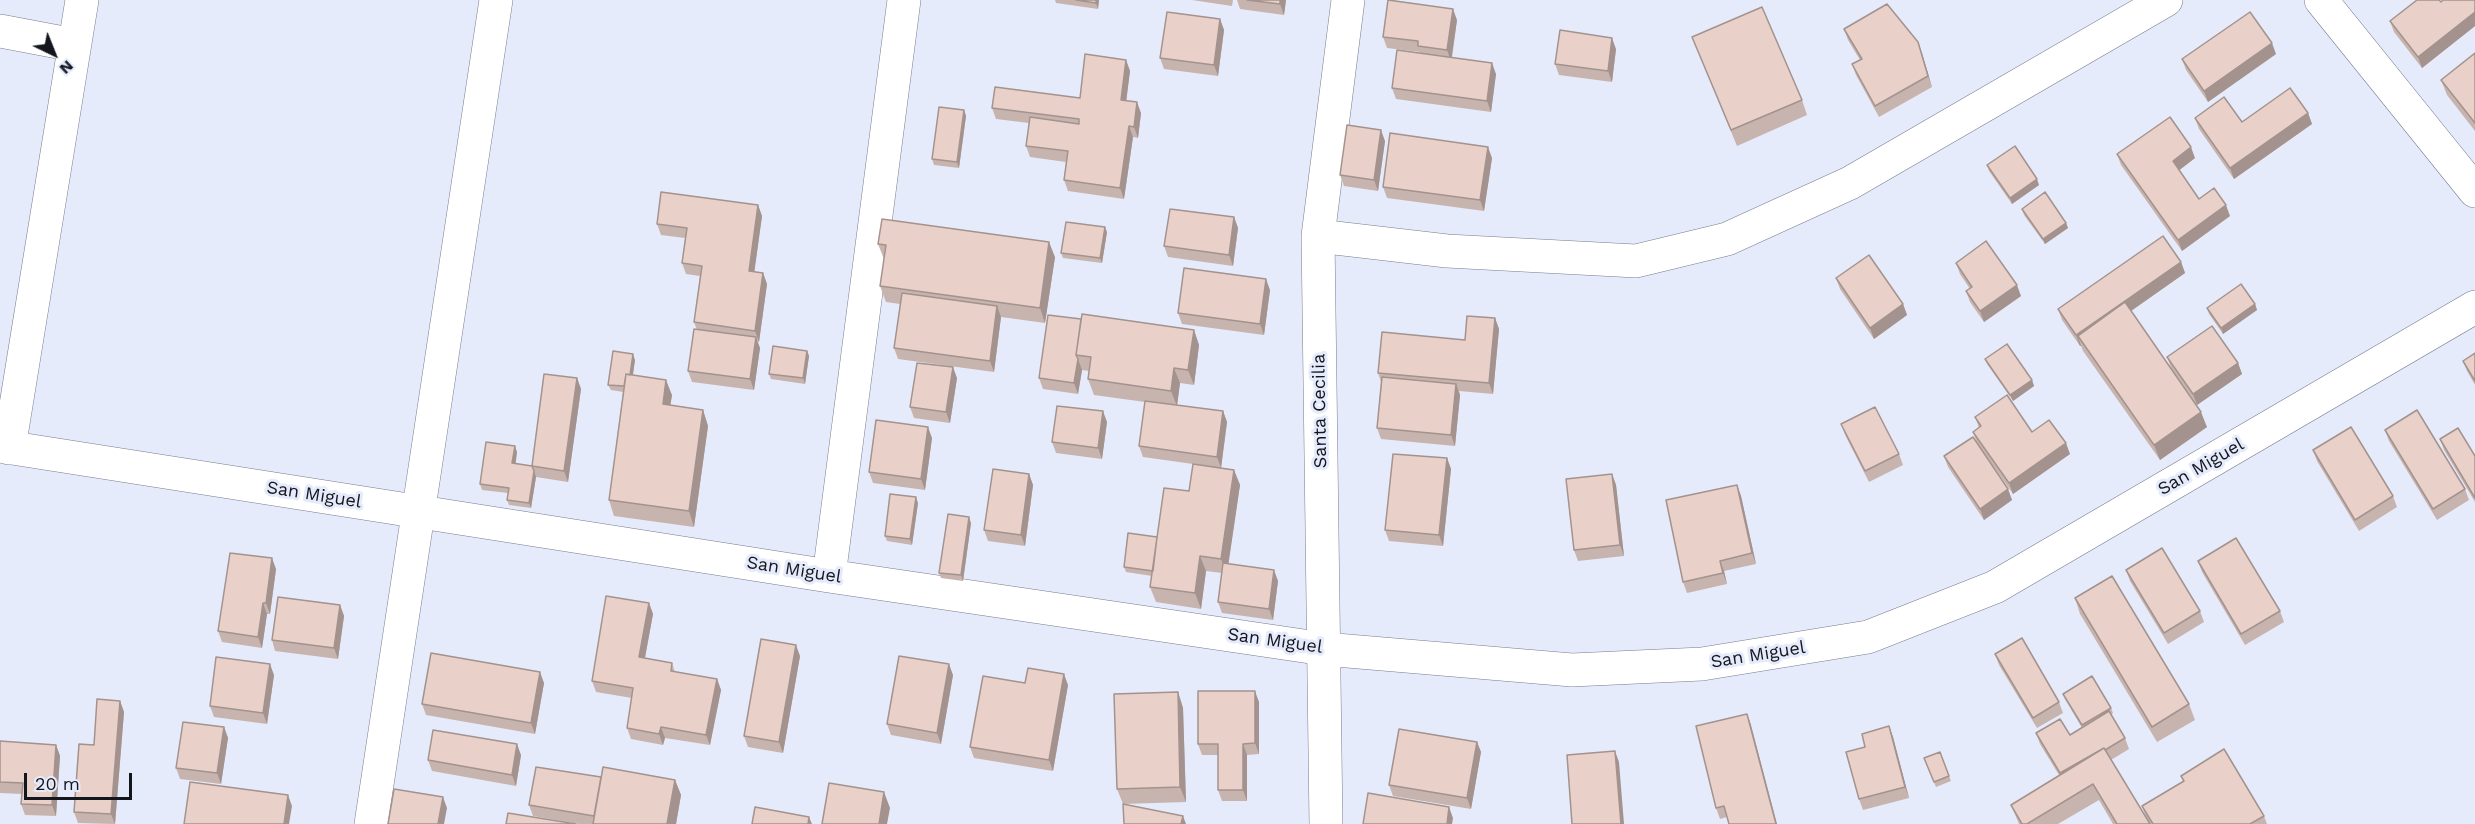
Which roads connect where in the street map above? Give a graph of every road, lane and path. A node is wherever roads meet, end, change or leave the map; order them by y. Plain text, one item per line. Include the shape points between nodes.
1 (81, 0) edge
2 (496, 0) edge
3 (903, 0) edge
4 (1348, 0) edge
5 (2166, 0) edge
6 (2321, 0) edge
7 (0, 32) edge
8 (74, 45) junction
9 (2475, 191) edge
10 (1318, 236) junction
11 (2475, 307) edge
12 (5, 447) edge
13 (418, 512) junction
14 (829, 576) junction
15 (1324, 649) junction
16 (371, 824) edge
17 (1326, 824) edge

1 - 8 street
2 - 13 street
3 - 14 street
4 - 10 street, Santa Cecilia
5 - 10 street via 1850,183 1727,239 1636,261 1447,251
6 - 9 street
7 - 8 street
8 - 12 street
10 - 15 street, Santa Cecilia
11 - 15 street, San Miguel via 1995,587 1868,637 1702,664 1572,670
12 - 13 street, San Miguel
13 - 14 street, San Miguel
13 - 16 street
14 - 15 street, San Miguel
15 - 17 street, Santa Cecilia

